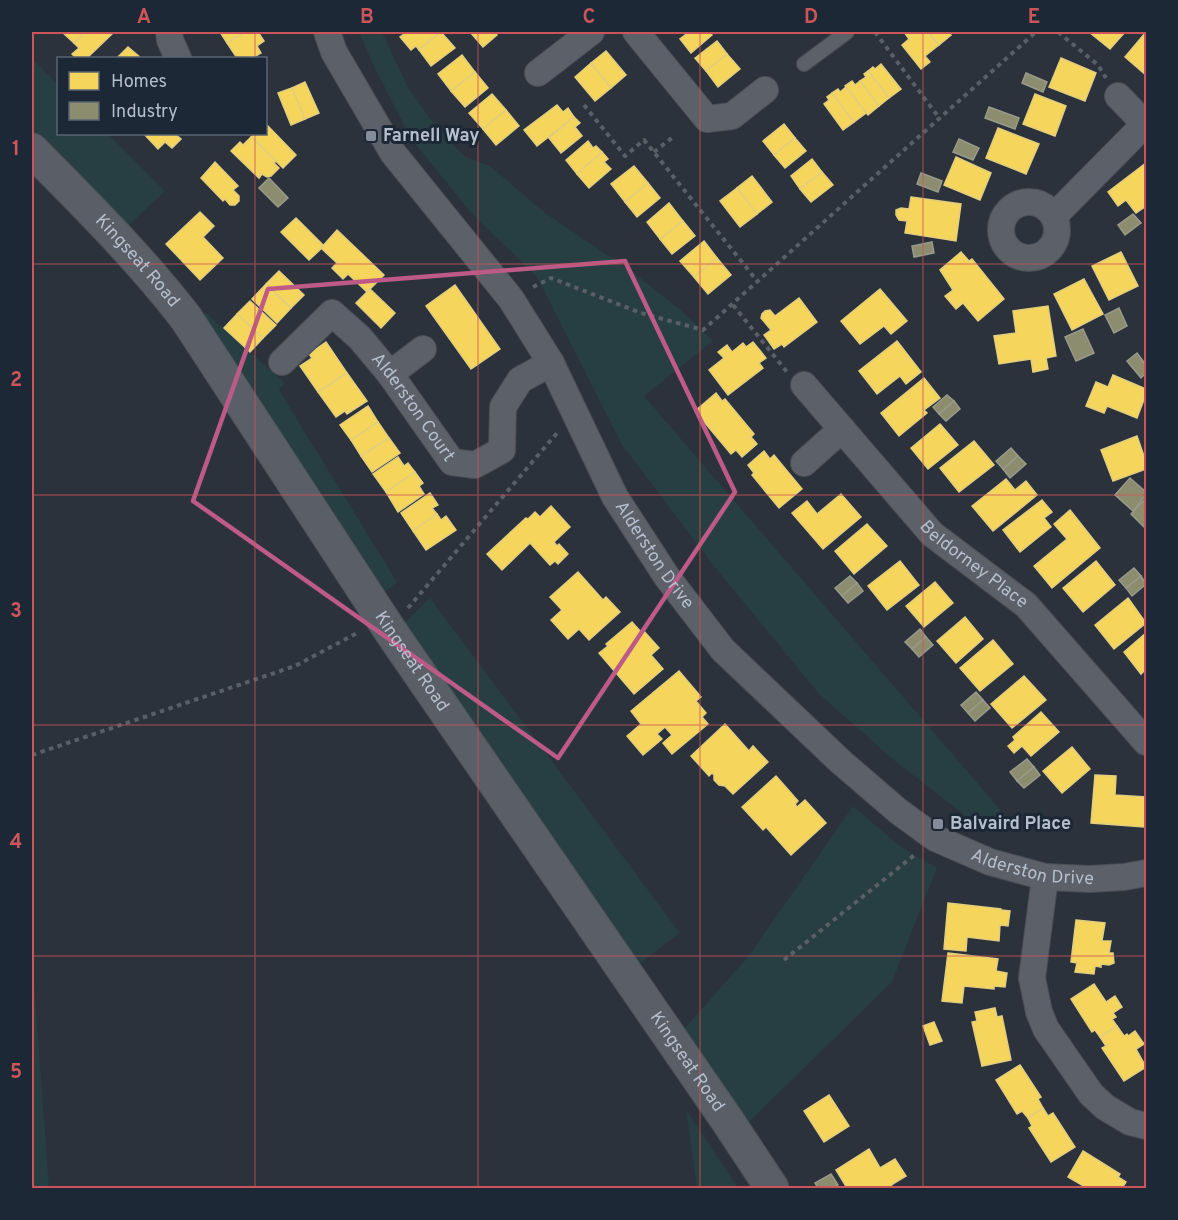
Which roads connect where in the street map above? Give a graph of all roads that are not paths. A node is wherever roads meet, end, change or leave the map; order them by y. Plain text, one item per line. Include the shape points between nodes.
1 (169, 32) edge
2 (327, 32) edge
3 (591, 32) edge
4 (636, 32) edge
5 (847, 32) edge
6 (178, 57) edge
7 (804, 64) dead end
8 (538, 74) dead end
9 (765, 90) dead end
10 (1118, 96) road end
11 (1146, 124) edge
12 (32, 150) edge
13 (1054, 216) dead end
14 (423, 349) dead end
15 (282, 362) dead end
16 (551, 363) junction
17 (390, 374) junction
18 (804, 385) road end
19 (842, 429) junction
20 (804, 463) dead end
21 (1146, 742) edge
22 (1146, 873) edge
23 (1045, 877) junction
24 (1146, 1126) edge
25 (772, 1188) edge

1 - 6 street
2 - 16 street, Alderston Drive via 334,52 393,153 511,299
3 - 8 street
4 - 9 street via 707,119 732,116
5 - 7 lane
10 - 11 street
11 - 13 street
12 - 25 street, Kingseat Road via 111,230 186,318 374,631 721,1110
14 - 17 street
15 - 17 street, Alderston Court via 332,313 360,338
16 - 17 street, Alderston Court via 520,380 503,407 502,450 475,465 452,462
16 - 23 street, Alderston Drive via 615,497 667,577 723,650 898,812 935,838 990,862
18 - 19 street, Beldorney Place
19 - 20 street
19 - 21 street, Beldorney Place via 932,534 1026,605
22 - 23 street, Alderston Drive via 1090,879
23 - 24 street via 1032,978 1039,1012 1046,1029 1091,1094 1130,1122

